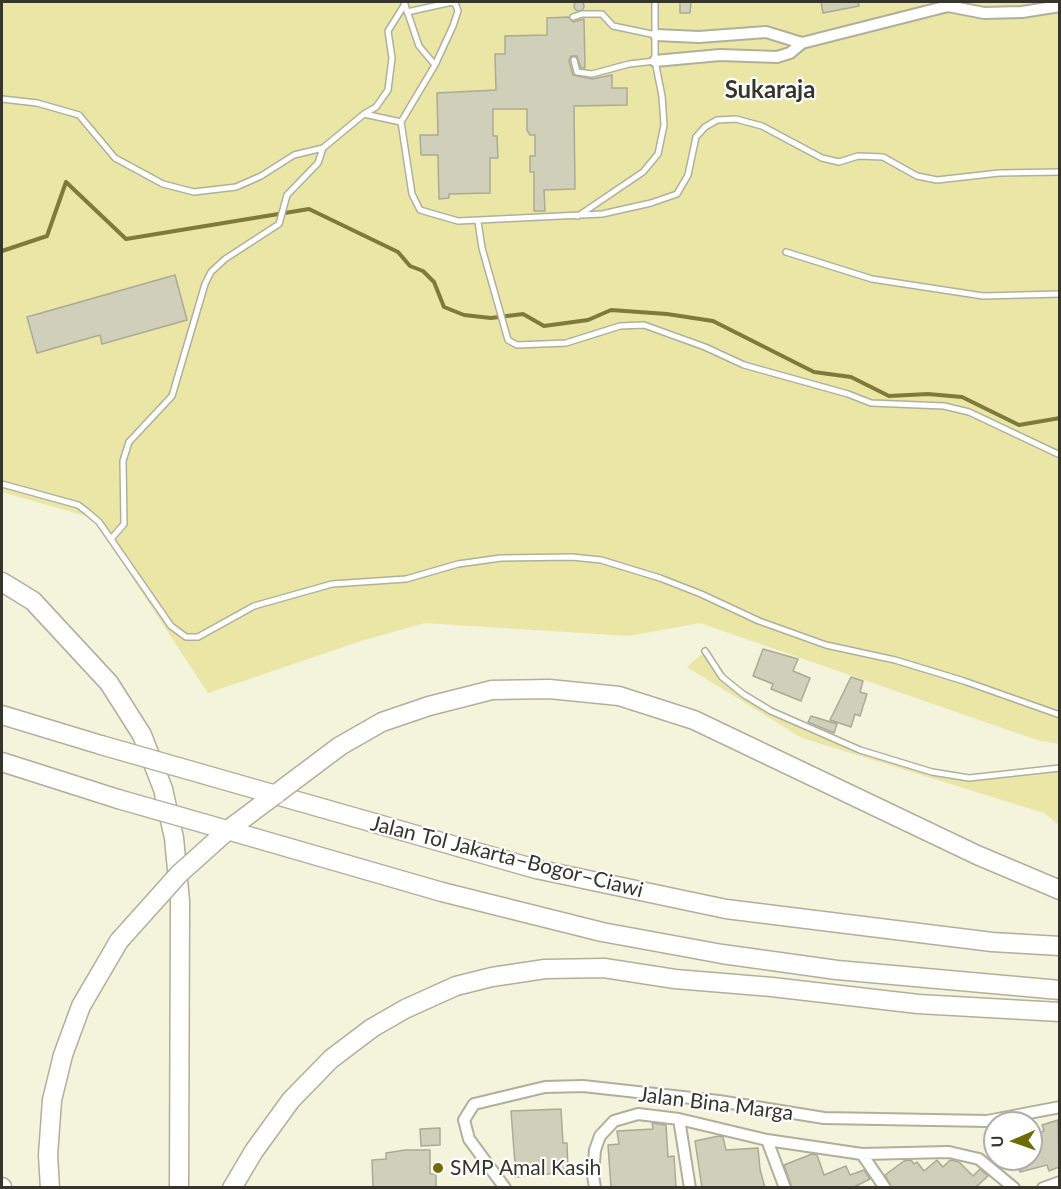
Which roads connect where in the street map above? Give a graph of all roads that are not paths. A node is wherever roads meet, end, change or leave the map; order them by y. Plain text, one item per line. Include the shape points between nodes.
1 (655, 2) edge
2 (405, 3) edge
3 (1059, 6) edge
4 (407, 12) junction
5 (573, 17) dead end
6 (656, 35) junction
7 (802, 43) junction
8 (574, 60) dead end
9 (655, 61) junction
10 (435, 65) junction
11 (2, 99) edge
12 (364, 114) junction
13 (401, 122) junction
14 (323, 147) junction
15 (1059, 172) edge
16 (577, 217) junction
17 (478, 222) junction
18 (786, 252) dead end
19 (1059, 294) edge
20 (1059, 455) edge
21 (2, 484) edge
22 (111, 539) junction
23 (2, 582) edge
24 (705, 651) dead end
25 (2, 715) edge
26 (1059, 715) edge
27 (2, 762) edge
28 (1059, 768) edge
29 (1059, 890) edge
30 (1059, 946) edge
31 (1059, 990) edge
32 (1059, 1012) edge
33 (1059, 1107) edge
34 (679, 1119) junction
35 (767, 1140) junction
36 (862, 1154) junction
37 (1059, 1182) edge
38 (50, 1188) edge
39 (179, 1188) edge
40 (232, 1188) edge
41 (505, 1188) edge
42 (596, 1188) edge
43 (690, 1188) edge
44 (785, 1188) edge
45 (885, 1188) edge
46 (1014, 1188) edge
47 (1043, 1188) edge

1 - 6 lane
2 - 4 lane
2 - 12 lane via 388,31 392,58 388,90
3 - 7 street via 984,13 948,6
4 - 10 lane via 419,46
4 - 10 lane via 452,2 456,5 453,26
5 - 6 lane via 602,14 613,26
6 - 7 street via 699,38 766,32
6 - 9 lane
7 - 9 street via 777,57 720,55
8 - 9 lane via 577,72 592,74
9 - 16 lane via 664,125 658,154 643,172
10 - 13 lane
11 - 14 lane via 37,103 79,115 115,158 163,184 194,192 236,187 294,155
12 - 13 lane
12 - 14 lane
13 - 17 lane via 411,194 420,210 458,221
14 - 22 lane via 318,163 286,195 279,224 211,272 172,396 129,442 123,461 124,524
15 - 16 lane via 937,180 917,176 883,157 858,156 839,162 822,158 762,126 736,119 717,120 696,137 688,175 676,194 626,209
16 - 17 lane
17 - 20 lane via 508,340 517,345 566,343 620,326 644,325 744,365 871,404 944,406 969,412
18 - 19 lane via 884,280 983,296
21 - 22 lane via 78,505 99,522
22 - 26 lane via 171,626 186,637 198,637 254,606 332,584 406,579 458,564 501,558 572,556 601,560 660,578 826,645 895,660
23 - 39 highway via 33,601 109,683 142,735 163,789 174,838 180,901
24 - 28 lane via 722,678 743,694 771,711 860,750 932,772 969,778
25 - 30 highway, Jalan Tol Jakarta–Bogor–Ciawi, bridge via 536,869 726,909
27 - 31 highway, bridge via 442,892 602,932 837,970
29 - 38 highway, bridge via 694,720 619,696 549,689 492,690 429,706 382,722 340,746 228,830 179,874 119,941 81,1006 63,1055 52,1100
32 - 40 highway via 918,1004 675,980 604,968 545,969 492,977 456,986 405,1009 331,1059 291,1100
33 - 41 street, Jalan Bina Marga via 987,1121 824,1118 719,1101 584,1086 545,1087 474,1104 464,1120 469,1139
34 - 35 street
34 - 42 street via 638,1114 614,1121 600,1136 595,1150
34 - 43 street
35 - 36 street
35 - 44 street
36 - 45 street
36 - 46 street via 949,1152 980,1159
37 - 47 street

